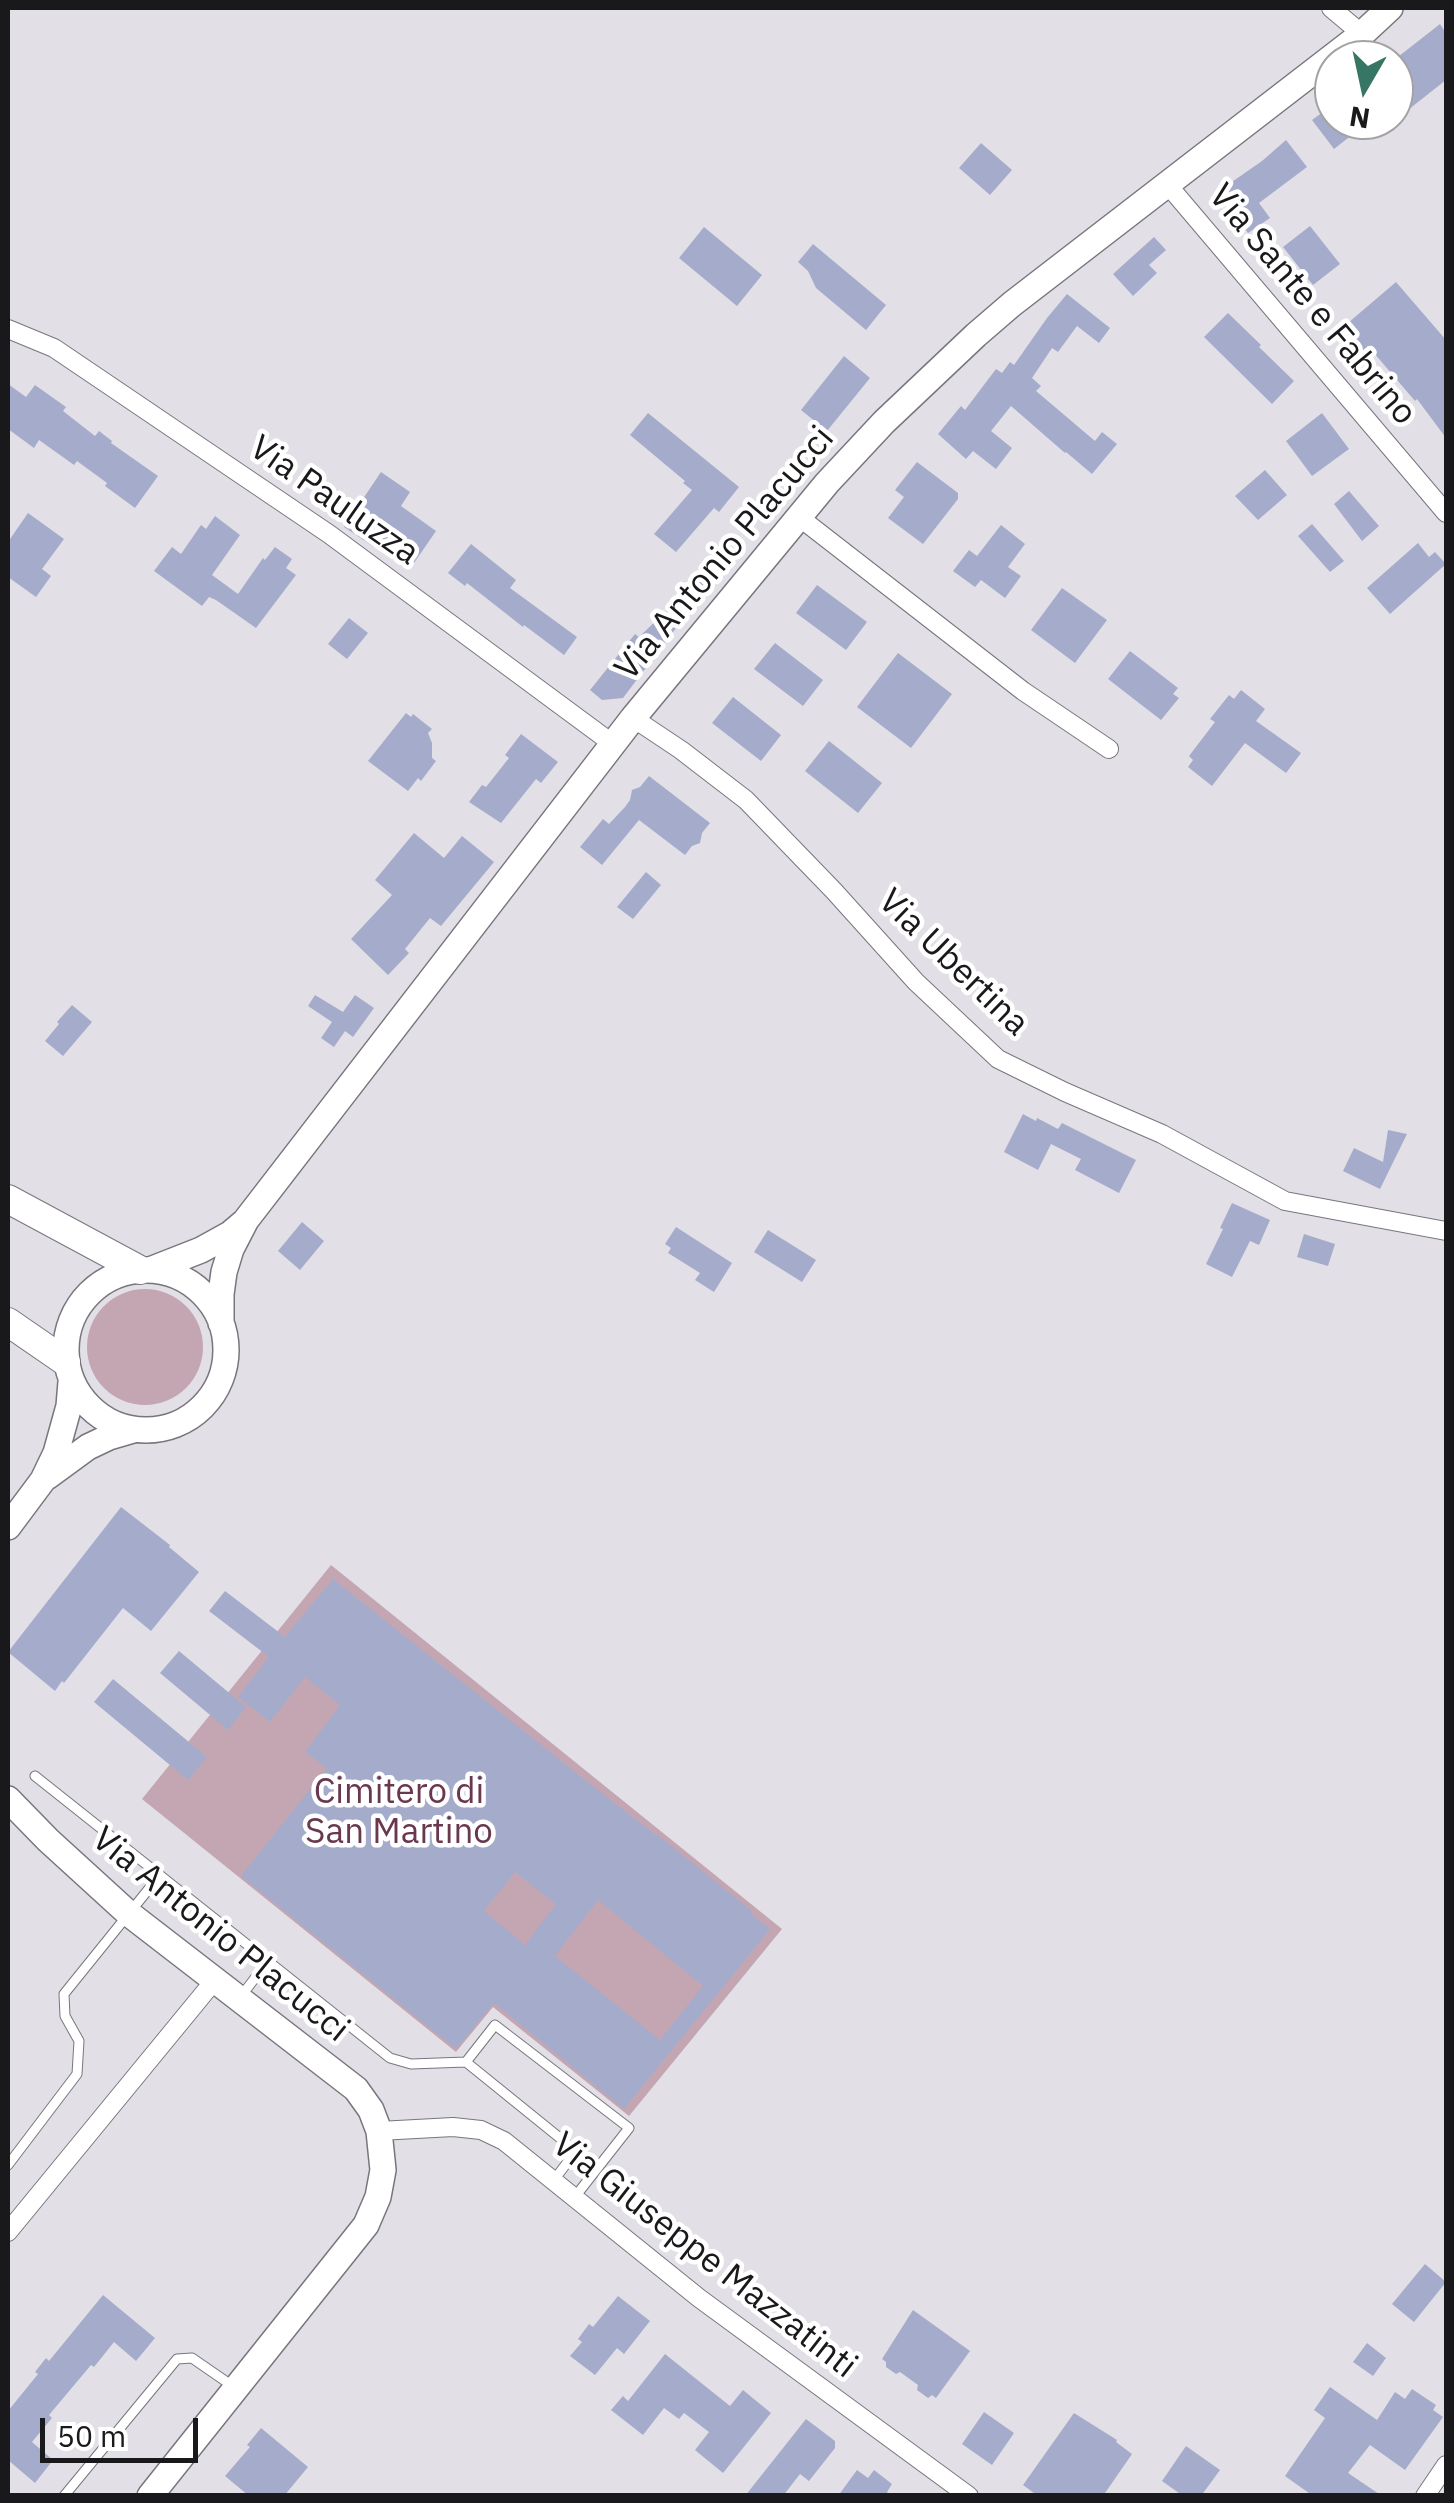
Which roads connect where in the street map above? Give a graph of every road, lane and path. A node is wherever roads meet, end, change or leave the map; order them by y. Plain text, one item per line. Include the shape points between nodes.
1 (1331, 8) edge
2 (1390, 8) edge
3 (1362, 34) junction
4 (1167, 184) junction
5 (8, 329) edge
6 (1446, 513) edge
7 (799, 517) junction
8 (633, 718) junction
9 (613, 744) junction
10 (1109, 750) dead end
11 (8, 1200) edge
12 (246, 1220) junction
13 (1446, 1230) edge
14 (145, 1270) junction
15 (8, 1322) edge
16 (221, 1322) junction
17 (68, 1372) junction
18 (133, 1430) junction
19 (43, 1480) junction
20 (8, 1527) edge
21 (35, 1776) dead end
22 (8, 1799) edge
23 (160, 1875) junction
24 (128, 1914) junction
25 (268, 1961) junction
26 (214, 1980) junction
27 (238, 1999) junction
28 (466, 2062) junction
29 (379, 2131) junction
30 (576, 2150) junction
31 (8, 2165) edge
32 (598, 2168) junction
33 (553, 2181) junction
34 (574, 2198) junction
35 (8, 2232) edge
36 (236, 2388) junction
37 (1446, 2465) edge
38 (64, 2496) edge
39 (150, 2496) edge
40 (968, 2496) edge
41 (1425, 2496) edge

1 - 3 street
2 - 3 main road, Via Antonio Placucci
3 - 4 main road, Via Antonio Placucci
4 - 6 street, Via Sante e Fabrino
4 - 7 main road, Via Antonio Placucci via 976,335 884,422
5 - 9 street, Via Pauluzza via 54,348 313,523
7 - 8 main road, Via Antonio Placucci
7 - 10 street
8 - 9 main road, Via Antonio Placucci
8 - 13 street, Via Ubertina via 746,800 916,982 998,1059 1162,1134 1285,1201
9 - 12 main road, Via Antonio Placucci
11 - 14 highway
12 - 14 main road, Via Antonio Placucci via 216,1242
12 - 16 main road, Via Antonio Placucci via 224,1272
14 - 16 main road via 186,1280
14 - 17 main road, Via Antonio Placucci via 114,1276 75,1310 66,1335
15 - 17 highway
16 - 18 main road, Via Antonio Placucci via 225,1364 203,1407 160,1430
17 - 18 main road via 96,1414
17 - 19 main road, Via Antonio Placucci via 64,1430
18 - 19 main road, Via Antonio Placucci via 88,1447
19 - 20 main road, Via Antonio Placucci
21 - 23 lane
22 - 24 main road, Via Antonio Placucci
23 - 24 lane
23 - 25 lane
24 - 26 main road, Via Antonio Placucci
24 - 31 lane via 64,1994 65,2016 79,2041 77,2074
25 - 27 lane
25 - 28 lane via 390,2058
26 - 27 main road, Via Antonio Placucci
26 - 35 street
27 - 29 main road, Via Antonio Placucci via 356,2089
28 - 30 lane
28 - 32 lane via 495,2026 628,2128
29 - 33 street, Via Giuseppe Mazzatinti via 481,2130
29 - 36 main road via 383,2170 366,2225
30 - 32 lane
30 - 33 lane
32 - 34 lane
33 - 34 street, Via Giuseppe Mazzatinti
34 - 40 street, Via Giuseppe Mazzatinti
36 - 38 lane via 192,2358 176,2360
36 - 39 main road
37 - 41 street

